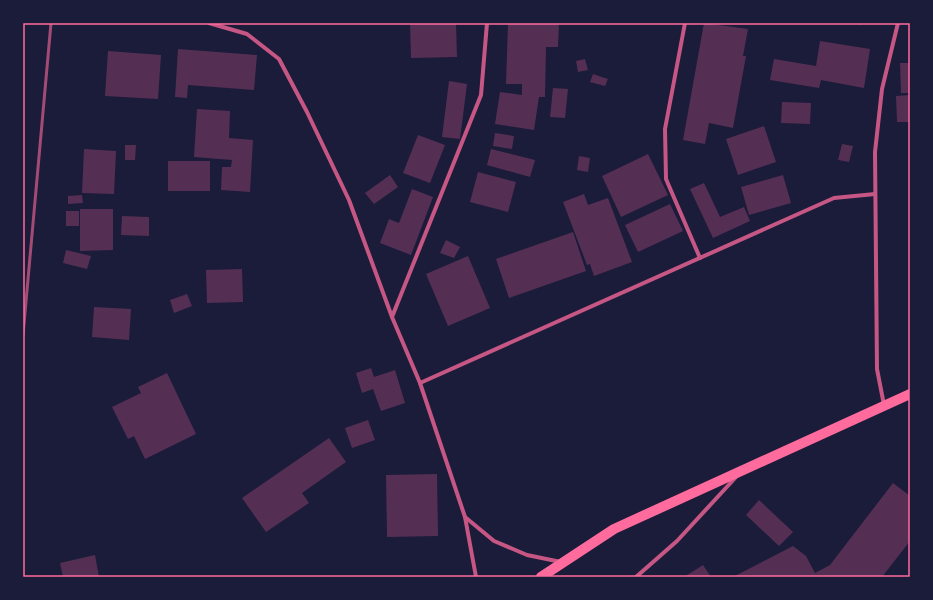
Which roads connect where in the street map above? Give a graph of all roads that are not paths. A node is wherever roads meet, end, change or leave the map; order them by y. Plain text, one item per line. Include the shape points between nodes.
1 (209, 23) edge
2 (488, 23) edge
3 (686, 23) edge
4 (898, 23) edge
5 (875, 194) junction
6 (700, 258) junction
7 (392, 317) junction
8 (420, 383) junction
9 (910, 394) edge
10 (884, 405) junction
11 (741, 471) junction
12 (465, 517) junction
13 (562, 562) junction
14 (476, 577) edge
15 (541, 577) edge
16 (636, 577) edge

1 - 7 street via 246,34 278,59 307,112 349,200
2 - 7 street via 481,95
3 - 6 street via 665,129 666,179
4 - 5 street via 882,89 875,152
5 - 6 street via 834,198
5 - 10 street via 877,369
6 - 8 street
7 - 8 street
8 - 12 street
9 - 10 main road
10 - 11 main road
11 - 13 main road via 614,529
11 - 16 street via 678,541
12 - 13 street via 494,541 527,555
12 - 14 street
13 - 15 main road

